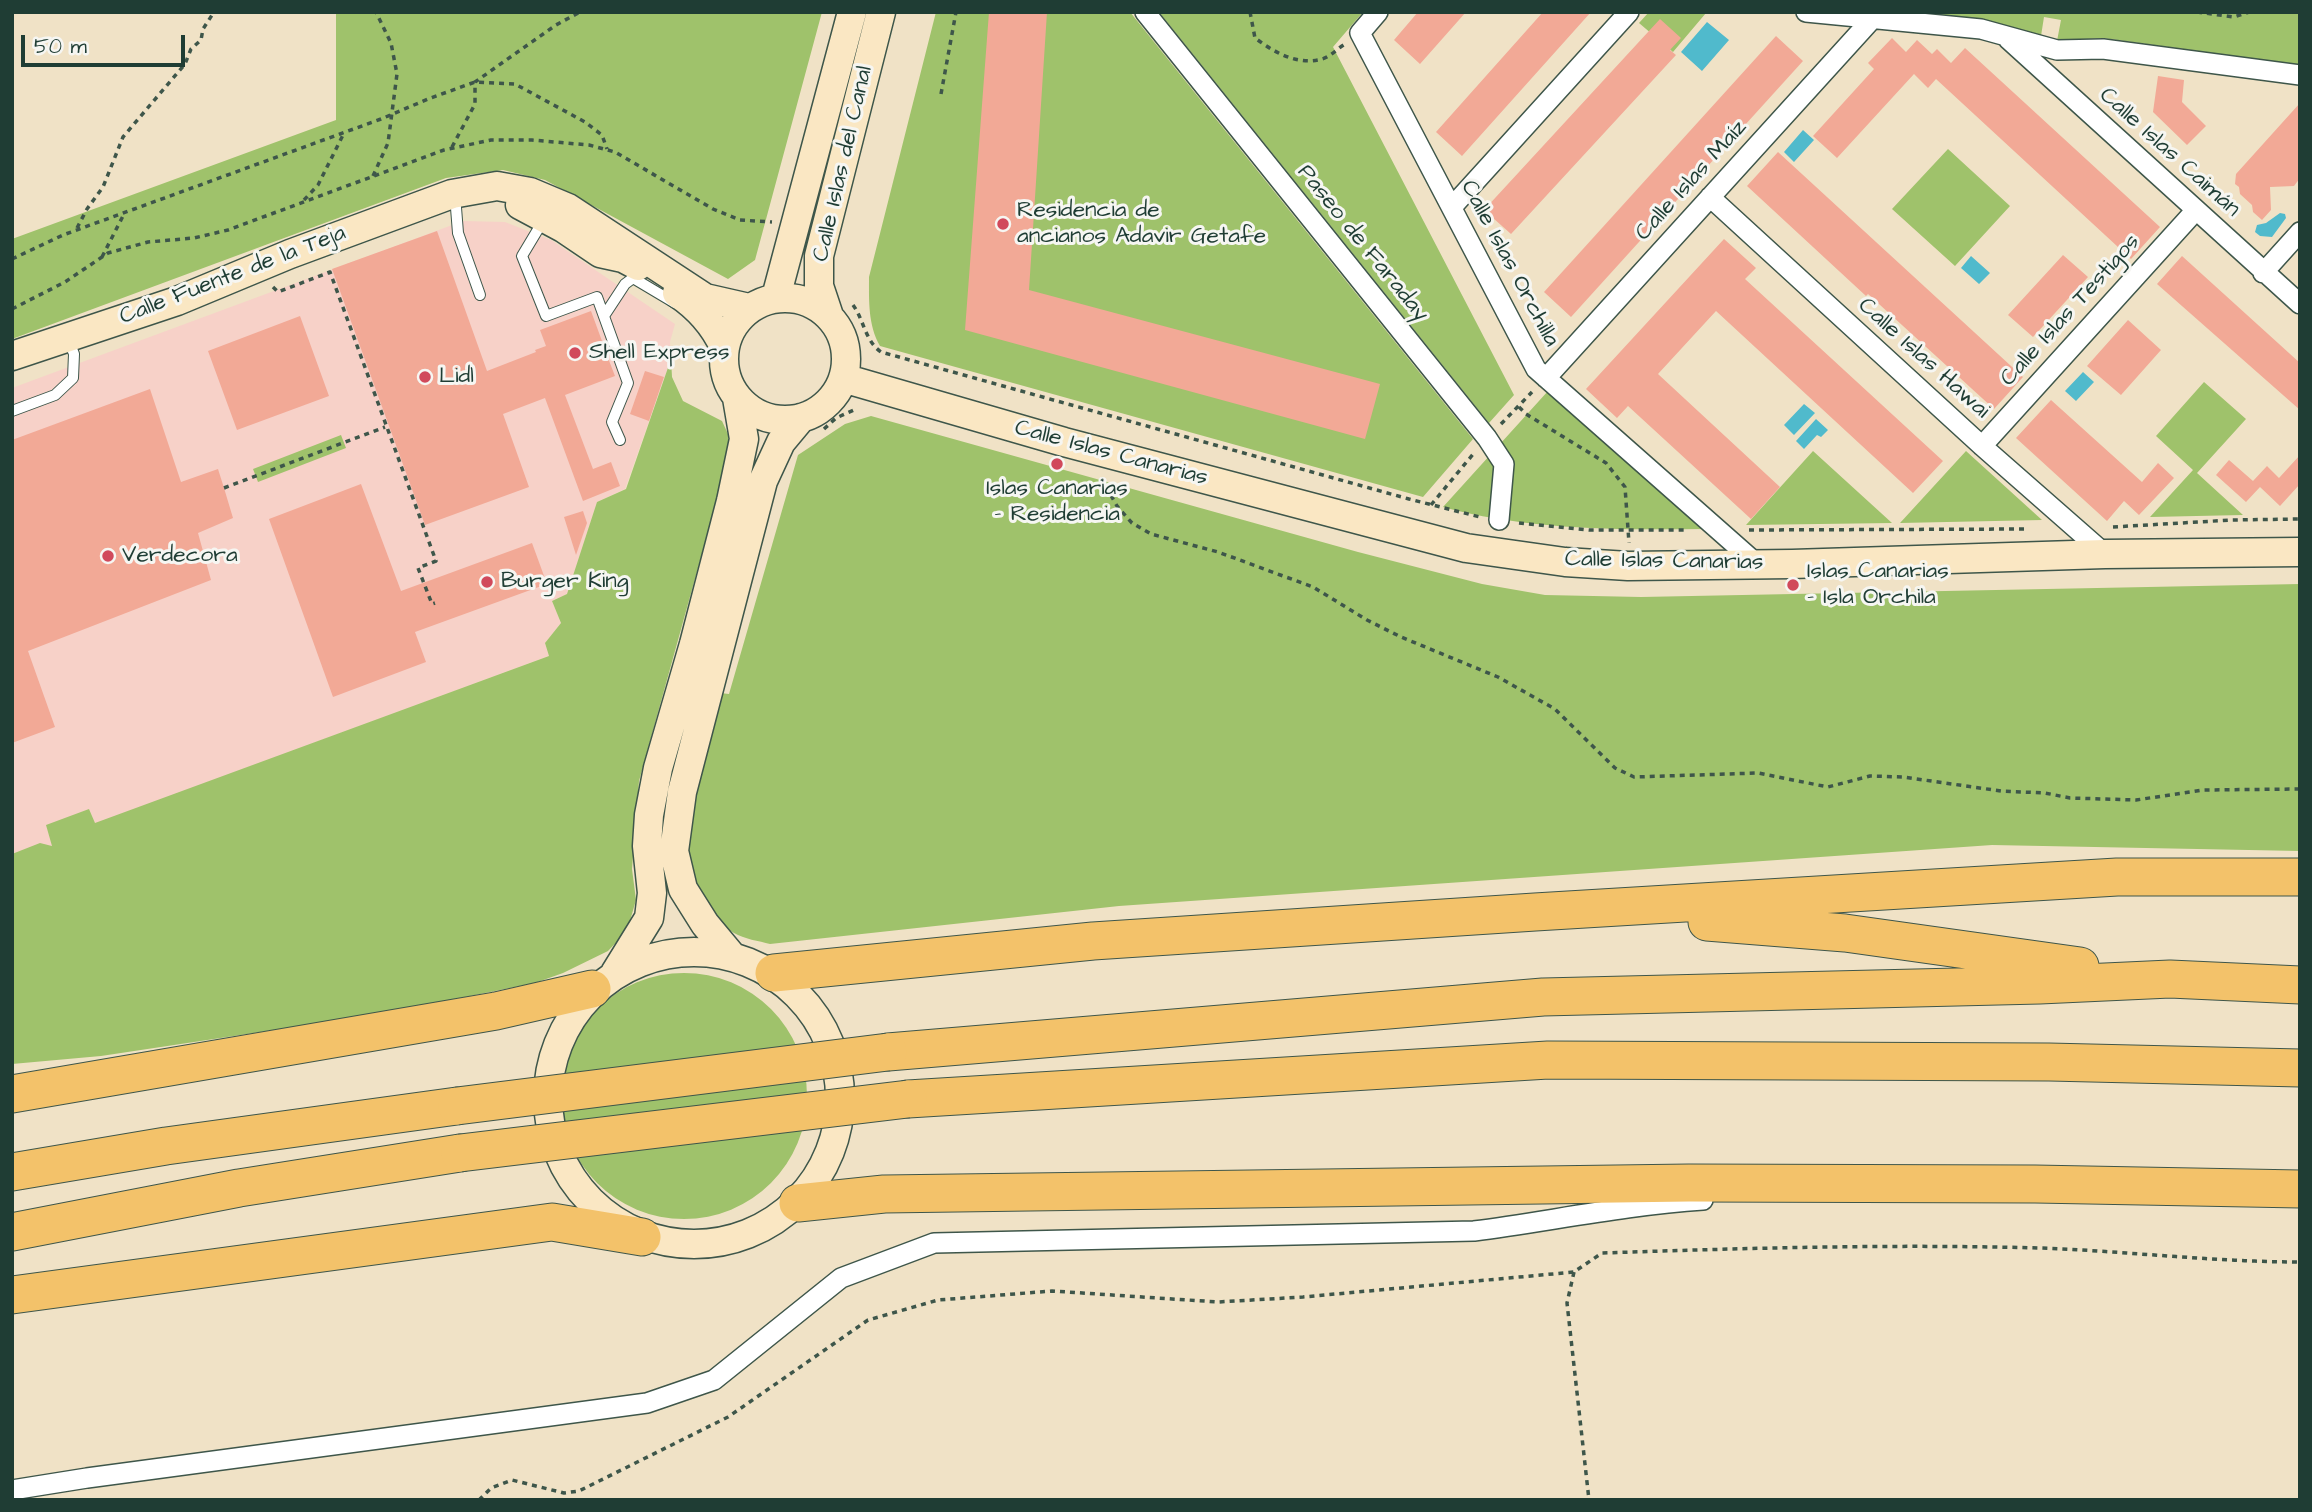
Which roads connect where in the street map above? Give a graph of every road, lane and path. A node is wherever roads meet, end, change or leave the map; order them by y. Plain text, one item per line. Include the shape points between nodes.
1 (214, 12) edge
2 (376, 12) edge
3 (580, 12) edge
4 (852, 12) edge
5 (881, 12) edge
6 (956, 12) edge
7 (1145, 12) edge
8 (1250, 12) edge
9 (1378, 12) edge
10 (1629, 12) edge
11 (1806, 12) edge
12 (2197, 12) edge
13 (2249, 12) edge
14 (1873, 18) junction
15 (1360, 33) junction
16 (2006, 38) junction
17 (2300, 75) edge
18 (475, 82) junction
19 (941, 94) dead end
20 (392, 114) junction
21 (344, 133) junction
22 (452, 148) dead end
23 (607, 149) dead end
24 (373, 176) dead end
25 (454, 194) junction
26 (1710, 197) junction
27 (303, 202) dead end
28 (1452, 207) junction
29 (2196, 210) junction
30 (125, 212) junction
31 (544, 218) junction
32 (76, 230) junction
33 (2300, 232) edge
34 (616, 238) junction
35 (102, 257) dead end
36 (12, 259) edge
37 (2263, 273) junction
38 (273, 287) dead end
39 (480, 295) dead end
40 (776, 297) junction
41 (2300, 304) edge
42 (838, 307) junction
43 (749, 308) junction
44 (604, 316) junction
45 (68, 336) junction
46 (724, 354) junction
47 (12, 356) edge
48 (843, 378) junction
49 (1546, 378) junction
50 (737, 398) junction
51 (1519, 407) dead end
52 (12, 411) edge
53 (801, 418) junction
54 (385, 427) junction
55 (620, 440) dead end
56 (1982, 446) junction
57 (1098, 474) dead end
58 (224, 488) dead end
59 (2300, 519) edge
60 (1499, 520) junction
61 (2076, 529) junction
62 (1629, 530) junction
63 (1718, 530) junction
64 (2300, 552) edge
65 (2105, 554) junction
66 (1757, 564) junction
67 (1628, 566) junction
68 (435, 603) dead end
69 (2300, 789) edge
70 (2300, 877) edge
71 (1535, 912) junction
72 (730, 954) junction
73 (774, 973) junction
74 (2170, 979) junction
75 (604, 981) junction
76 (2300, 985) edge
77 (2300, 1068) edge
78 (12, 1094) edge
79 (12, 1172) edge
80 (1827, 1184) junction
81 (2300, 1189) edge
82 (798, 1203) junction
83 (12, 1232) edge
84 (642, 1237) junction
85 (2300, 1262) edge
86 (1574, 1272) junction
87 (12, 1295) edge
88 (12, 1490) edge
89 (479, 1500) edge
90 (1589, 1500) edge

1 - 32 path via 185,64 122,136 103,187
2 - 20 path via 391,43 397,74
3 - 18 path
4 - 40 street, Calle Islas del Canal
5 - 42 street, Calle Islas del Canal via 819,256 819,286
6 - 19 path
7 - 60 street, Paseo de Faraday via 1487,438 1504,464
8 - 15 path via 1255,38 1272,51 1300,61 1323,59
9 - 15 street
10 - 28 street
11 - 14 street
12 - 13 path via 2234,17
14 - 16 street via 1981,29
14 - 26 street, Calle Islas Maíz
15 - 28 street, Calle Islas Orchilla
16 - 17 street via 2057,50 2103,49
16 - 29 street, Calle Islas Caimán
18 - 20 path
18 - 22 path via 475,104
18 - 23 path via 515,84 539,96 602,135
20 - 21 path
20 - 24 path via 388,144
21 - 27 path via 318,185
21 - 30 path
25 - 31 street, Calle Fuente de la Teja via 483,195 520,205
25 - 34 street, Calle Fuente de la Teja via 497,186 530,192 568,208
25 - 39 lane via 458,233
25 - 45 street, Calle Fuente de la Teja via 177,301
26 - 49 street, Calle Islas Maíz
26 - 56 street, Calle Islas Hawai
28 - 49 street, Calle Islas Orchilla via 1536,369
29 - 37 street, Calle Islas Caimán
29 - 56 street, Calle Islas Testigos
30 - 32 path
30 - 35 path
31 - 34 lane via 559,213 592,236
31 - 44 lane via 522,256 546,316 597,297
31 - 46 street, Calle Fuente de la Teja via 600,253 638,266 690,302 711,325
32 - 36 path
33 - 37 street
34 - 43 street, Calle Fuente de la Teja via 705,298
37 - 41 street, Calle Islas Caimán
38 - 54 path via 278,292 330,272
40 - 42 street
40 - 43 street
42 - 48 street via 846,361
42 - 60 path via 861,316 873,347 881,352
43 - 46 street via 725,340
44 - 46 lane via 634,278 694,318
44 - 55 lane via 628,383 612,422
45 - 47 street, Calle Fuente de la Teja
45 - 52 lane via 74,354 73,378 55,395
46 - 50 street via 727,381
48 - 53 street via 819,410
48 - 67 street, Calle Islas Canarias via 1064,442 1466,548
49 - 63 street, Calle Islas Orchilla
50 - 53 street via 766,417
50 - 75 street via 744,439 731,501 657,768 649,815 649,918
51 - 62 path via 1606,463 1625,487
53 - 72 street via 781,442 763,481 682,792 674,851 683,889
54 - 58 path
54 - 68 path via 436,561 418,568
56 - 61 street, Calle Islas Hawai
57 - 69 path via 1132,523 1151,534 1313,587 1401,637 1498,677 1556,709 1615,768 1633,777 1758,773 1828,787 1870,776 1903,777 2070,798 2136,800 2203,790
59 - 61 path
60 - 62 path
61 - 63 path
61 - 65 street, Calle Islas Hawai
62 - 63 path
62 - 67 path
63 - 66 street, Calle Islas Orchilla
64 - 65 street, Calle Islas Canarias
65 - 66 street, Calle Islas Canarias
66 - 67 street, Calle Islas Canarias
70 - 71 highway via 2117,877
71 - 73 highway via 1093,942
71 - 74 highway via 1845,933
72 - 73 street
72 - 75 street via 688,950 650,957
73 - 82 street via 821,1020 842,1087 835,1142
74 - 76 highway
74 - 79 highway, bridge via 1543,997 888,1052 457,1106
75 - 78 highway via 496,1012
75 - 84 street via 562,1034 548,1080 550,1128 571,1180 598,1210
77 - 83 highway, bridge via 1548,1060 908,1099 460,1153 239,1188
80 - 81 highway
80 - 82 highway via 884,1194
80 - 88 street via 1474,1231 934,1243 841,1278 714,1380 647,1402
82 - 84 street via 755,1232 698,1246
84 - 87 highway via 552,1222
85 - 86 path via 2040,1248 1808,1246 1602,1253
86 - 89 path via 1218,1302 1052,1291 938,1300 868,1320 729,1417 579,1491 564,1493 512,1480 491,1488
86 - 90 path via 1567,1303

